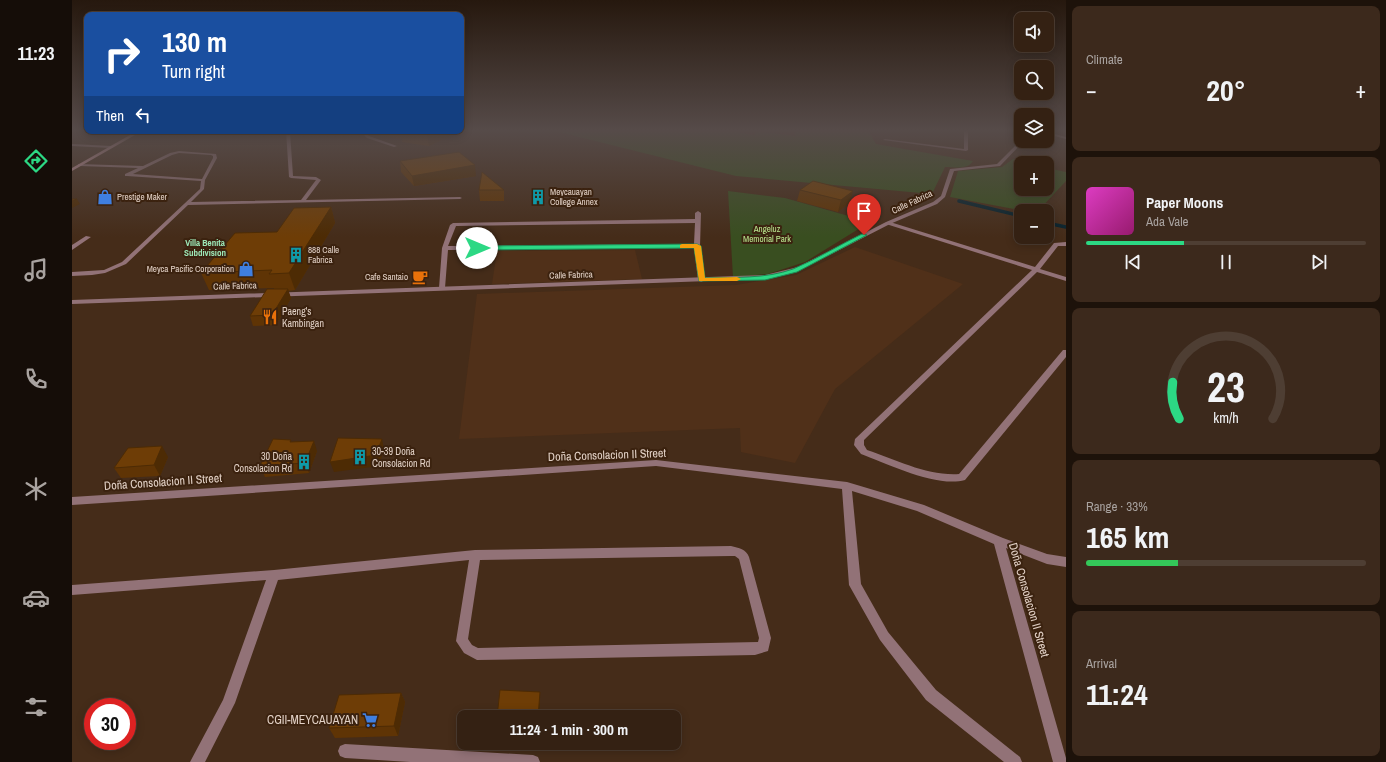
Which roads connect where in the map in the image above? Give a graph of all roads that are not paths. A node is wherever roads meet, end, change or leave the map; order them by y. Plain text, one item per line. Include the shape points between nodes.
1 (98, 166) edge
2 (146, 166) edge
3 (211, 166) edge
4 (290, 166) edge
5 (986, 166) edge
6 (143, 167) junction
7 (203, 180) junction
8 (460, 198) dead end
9 (302, 202) junction
10 (187, 204) junction
11 (698, 213) dead end
12 (698, 221) junction
13 (888, 223) junction
14 (88, 237) dead end
15 (1066, 244) edge
16 (697, 246) junction
17 (72, 248) edge
18 (445, 248) junction
19 (1037, 269) junction
20 (72, 274) edge
21 (1066, 279) edge
22 (701, 280) junction
23 (442, 288) junction
24 (72, 302) edge
25 (1066, 352) edge
26 (847, 486) junction
27 (72, 501) edge
28 (999, 541) junction
29 (475, 556) junction
30 (1066, 562) edge
31 (274, 575) junction
32 (72, 590) edge
33 (345, 751) dead end
34 (197, 762) edge
35 (533, 762) edge
36 (1015, 762) edge
37 (1060, 762) edge

1 - 6 street
2 - 6 street
3 - 7 street
4 - 9 street via 291,177 319,180
5 - 13 street, Calle Fabrica via 952,170 941,199
6 - 7 street via 127,175
7 - 10 street via 202,190
8 - 9 street
9 - 10 street
10 - 20 street via 114,270
11 - 12 street
12 - 16 street
12 - 18 street via 460,223 453,225
13 - 19 street
13 - 22 street, Calle Fabrica via 791,272 756,278
14 - 17 street
15 - 19 street via 1056,244
16 - 18 street
16 - 22 street
18 - 23 street
19 - 21 street
19 - 25 street via 859,439 859,445 864,452 935,476 962,476
22 - 23 street, Calle Fabrica
23 - 24 street, Calle Fabrica
26 - 27 street, Doña Consolacion II Street via 656,463
26 - 28 street, Doña Consolacion II Street via 920,508
26 - 36 street via 855,585 884,636 931,695
28 - 30 street via 1048,559
28 - 37 street, Doña Consolacion II Street
29 - 29 street via 738,552 744,557 765,638 764,647 477,654 468,650 462,640
29 - 31 street
31 - 32 street
31 - 34 street via 228,703
33 - 35 street

